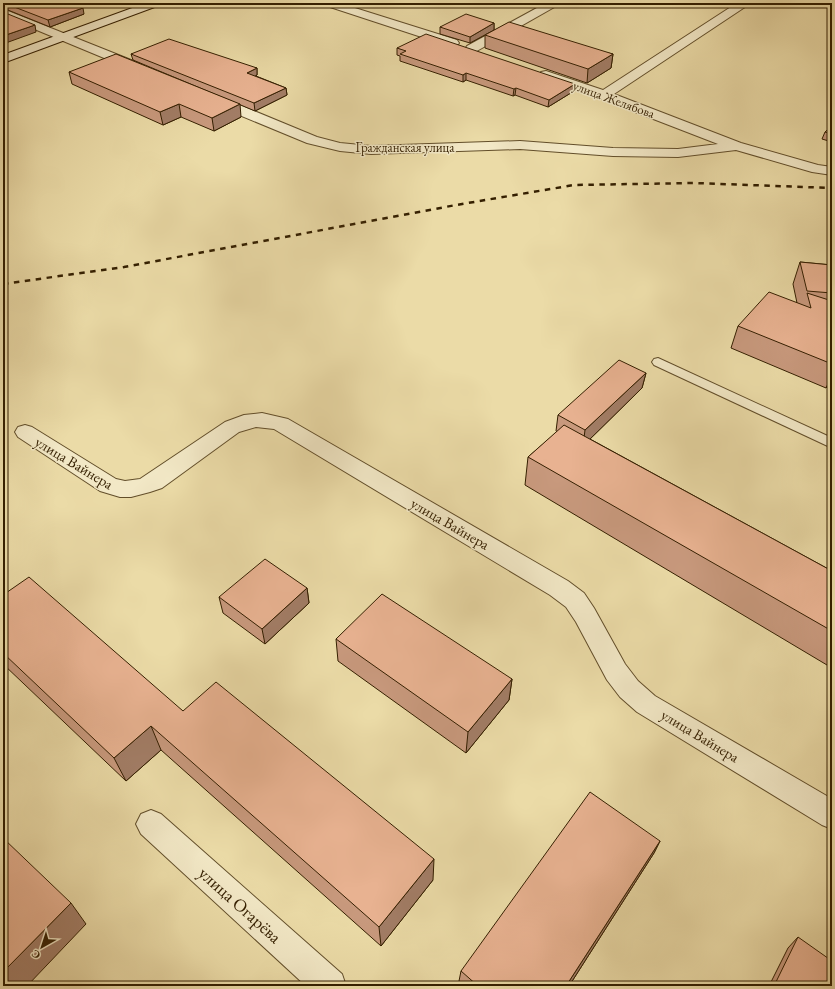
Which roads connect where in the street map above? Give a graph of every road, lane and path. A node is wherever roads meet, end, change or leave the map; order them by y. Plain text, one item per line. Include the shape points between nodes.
1 (156, 3) edge
2 (328, 3) edge
3 (554, 3) edge
4 (745, 3) edge
5 (3, 12) edge
6 (66, 37) junction
7 (471, 49) junction
8 (486, 54) edge
9 (3, 59) edge
10 (146, 71) edge
11 (537, 72) edge
12 (604, 95) junction
13 (204, 96) edge
14 (736, 146) junction
15 (832, 171) edge
16 (658, 362) dead end
17 (24, 432) dead end
18 (832, 443) edge
19 (832, 815) edge
20 (150, 824) dead end
21 (330, 986) edge

1 - 6 street
2 - 7 street
3 - 7 street
4 - 12 street
5 - 6 street
6 - 9 street
6 - 10 street
7 - 8 street
11 - 12 street, улица Желябова
12 - 14 street, улица Желябова
13 - 14 street, Гражданская улица via 312,140 340,147 371,150 520,145 613,152 678,153
14 - 15 street, улица Желябова via 817,170
16 - 18 lane
17 - 19 street, улица Вайнера via 108,485 130,490 154,482 232,427 257,419 281,424 559,588 574,600 585,615 616,672 629,689 646,704
20 - 21 street, улица Огарёва

